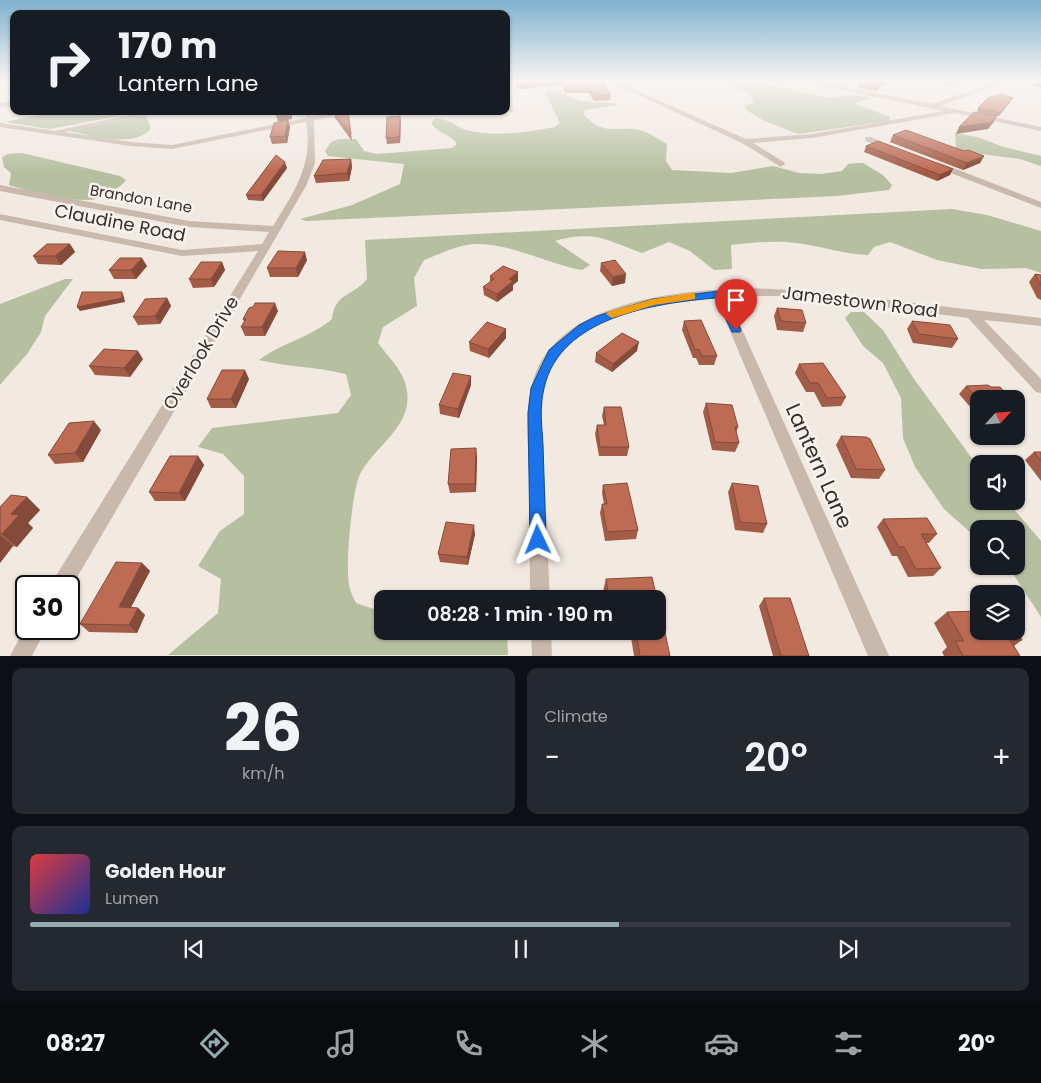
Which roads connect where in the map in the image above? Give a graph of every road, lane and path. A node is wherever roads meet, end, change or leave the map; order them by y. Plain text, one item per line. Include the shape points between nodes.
1 (679, 112) edge
2 (956, 112) edge
3 (963, 112) edge
4 (140, 115) edge
5 (308, 115) edge
6 (0, 125) edge
7 (1041, 129) edge
8 (52, 133) junction
9 (868, 139) dead end
10 (745, 141) junction
11 (902, 152) edge
12 (927, 161) edge
13 (781, 164) dead end
14 (0, 188) edge
15 (1041, 205) edge
16 (0, 217) edge
17 (16, 220) junction
18 (0, 227) edge
19 (277, 229) junction
20 (265, 248) junction
21 (720, 294) junction
22 (972, 315) junction
23 (1041, 322) edge
24 (1041, 388) edge
25 (68, 575) edge
26 (540, 590) edge
27 (29, 640) edge
28 (541, 640) edge
29 (20, 656) edge
30 (542, 656) edge
31 (879, 656) edge

1 - 10 street
2 - 10 street via 812,136
3 - 7 street
4 - 8 street
5 - 8 street via 172,147
5 - 19 street, Overlook Drive via 312,136 309,170
6 - 8 street
9 - 11 street
10 - 13 street
12 - 15 street
14 - 19 street, Brandon Lane via 189,224
16 - 17 street, Claudine Road
17 - 18 street
17 - 20 street, Claudine Road via 182,254
19 - 20 street, Overlook Drive
20 - 25 street, Overlook Drive
21 - 22 street, Jamestown Road via 810,294
21 - 26 street, Jamestown Road via 653,302 601,318 564,342 549,360 537,388 535,413
21 - 31 street, Lantern Lane
22 - 23 street, Jamestown Road
22 - 24 street
27 - 29 street
28 - 30 street

